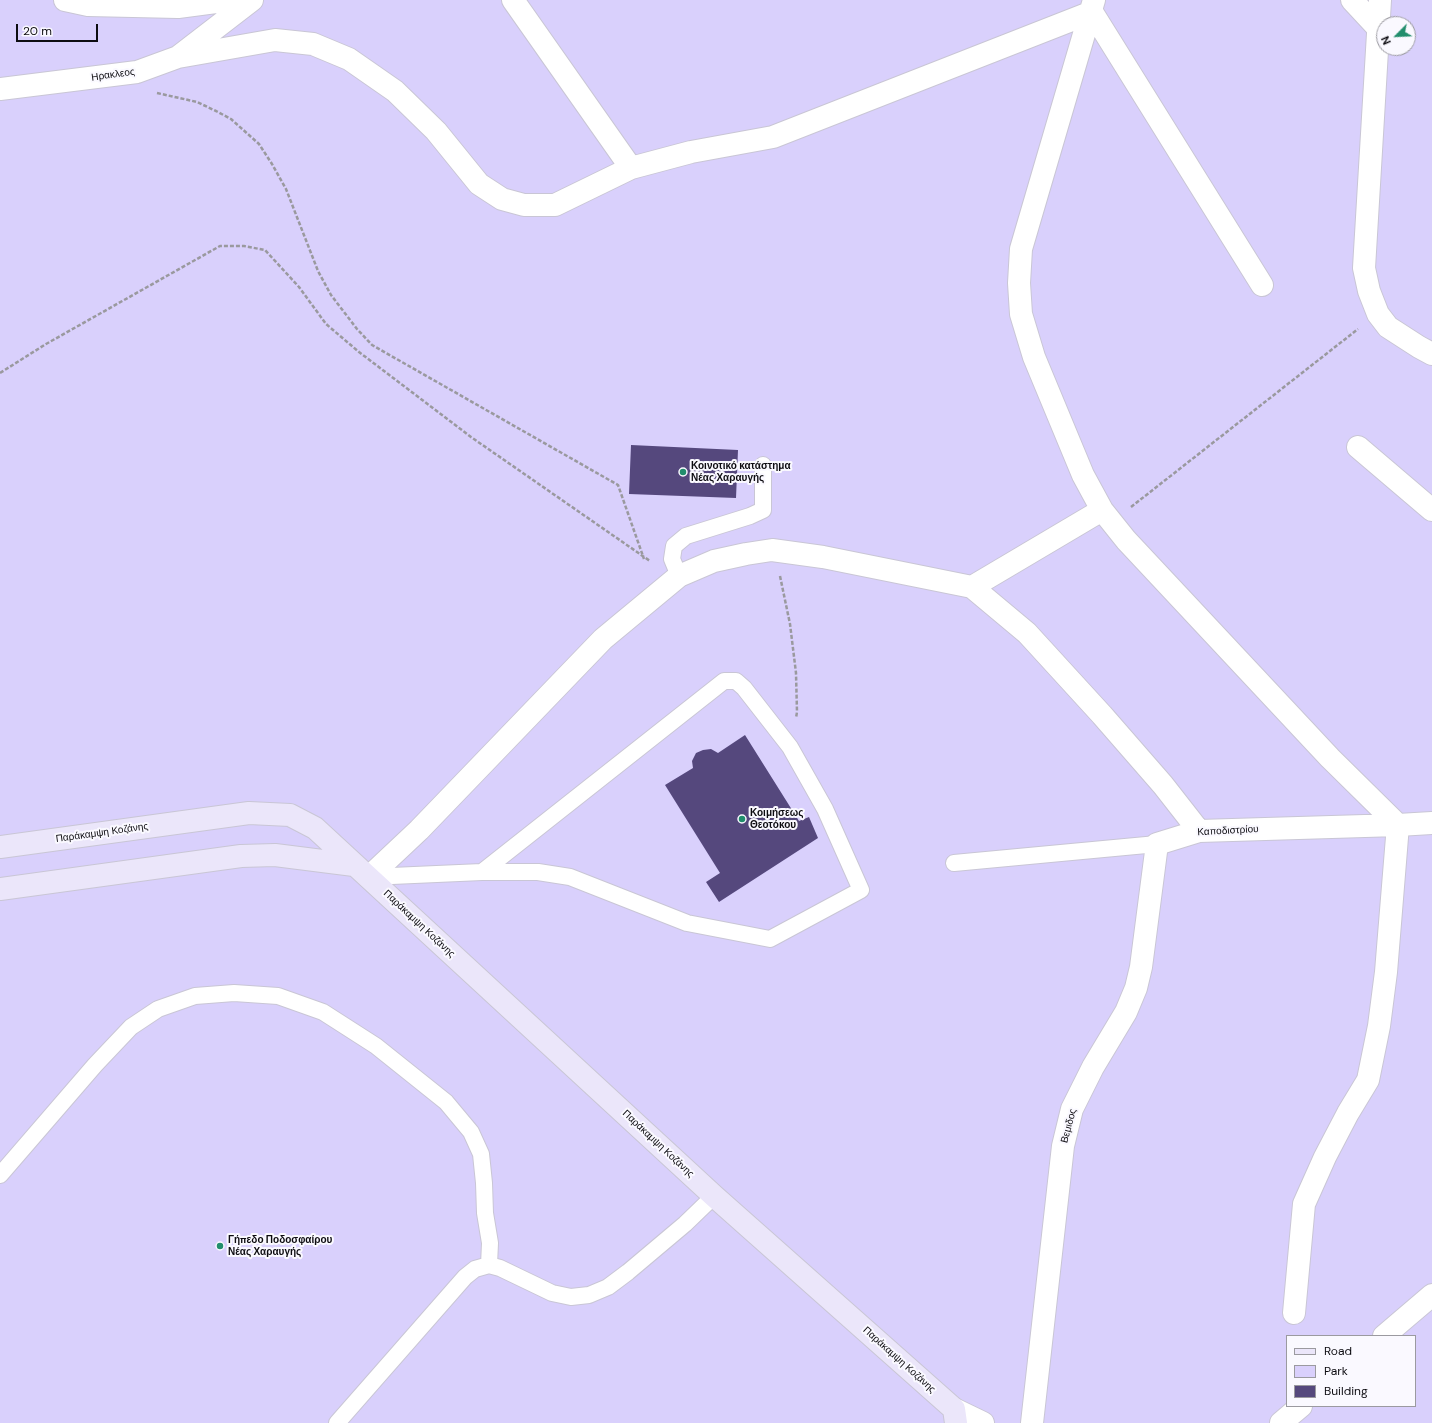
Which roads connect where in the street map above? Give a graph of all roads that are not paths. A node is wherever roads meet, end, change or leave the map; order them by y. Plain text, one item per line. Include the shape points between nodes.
1 (65, 0) edge
2 (231, 0) edge
3 (252, 0) edge
4 (513, 0) edge
5 (1352, 0) edge
6 (1380, 0) edge
7 (1093, 6) edge
8 (1379, 16) edge
9 (1376, 26) edge
10 (1376, 56) edge
11 (178, 57) junction
12 (0, 89) edge
13 (631, 168) junction
14 (1262, 284) dead end
15 (1432, 354) edge
16 (1358, 447) dead end
17 (763, 465) dead end
18 (1432, 510) edge
19 (1107, 516) junction
20 (679, 576) junction
21 (972, 587) junction
22 (1432, 823) edge
23 (1398, 825) junction
24 (1199, 831) junction
25 (1157, 844) junction
26 (0, 847) edge
27 (954, 863) dead end
28 (362, 871) junction
29 (482, 872) junction
30 (0, 889) edge
31 (0, 1176) edge
32 (714, 1196) junction
33 (489, 1265) junction
34 (1432, 1295) edge
35 (1294, 1313) dead end
36 (1385, 1335) edge
37 (1300, 1407) edge
38 (955, 1416) edge
39 (337, 1423) edge
40 (983, 1423) edge
41 (1032, 1423) edge
42 (1281, 1423) edge

1 - 2 street via 88,5 178,7
3 - 11 street, Ηρακλεος
4 - 13 street
5 - 9 street
6 - 8 street
7 - 13 street via 773,137 691,152
7 - 14 street
7 - 19 street via 1021,249 1018,283 1021,314 1034,357 1083,475
10 - 15 street via 1364,268 1369,292 1378,314 1388,327
11 - 12 street, Ηρακλεος via 137,72
11 - 13 street via 275,40 313,44 350,59 395,91 436,131 479,184 502,199 524,205 555,205
16 - 18 street
17 - 20 lane via 763,510 735,522 686,536 674,546 672,559
19 - 21 street
19 - 23 street via 1126,540 1330,758
20 - 21 street via 714,562 772,550 823,557
20 - 28 street via 602,639 419,830
21 - 24 street via 1026,633 1163,785
22 - 23 street, Καποδιστρίου
23 - 24 street, Καποδιστρίου
23 - 35 street via 1386,972 1378,1034 1368,1080 1325,1157 1304,1204
24 - 25 street, Καποδιστρίου
25 - 27 lane, Καποδιστρίου
25 - 41 street, Βεμιδος via 1136,988 1126,1012 1093,1066 1072,1109 1063,1146
26 - 28 main road, Παράκαμψη Κοζάνης via 249,813 290,815 315,828
28 - 29 lane
28 - 30 main road via 275,855 241,856
28 - 32 main road, Παράκαμψη Κοζάνης
29 - 29 lane via 724,681 736,681 790,748 825,809 861,890 770,939 687,923 570,877 538,872
31 - 33 lane via 95,1065 131,1027 158,1009 196,996 234,993 278,996 323,1012 376,1046 446,1102 471,1132 481,1154 485,1214 490,1243
32 - 33 lane via 628,1272 608,1287 589,1295 570,1297 552,1293
32 - 38 main road, Παράκαμψη Κοζάνης
33 - 39 lane via 464,1277
34 - 36 street
37 - 42 street
38 - 40 street

